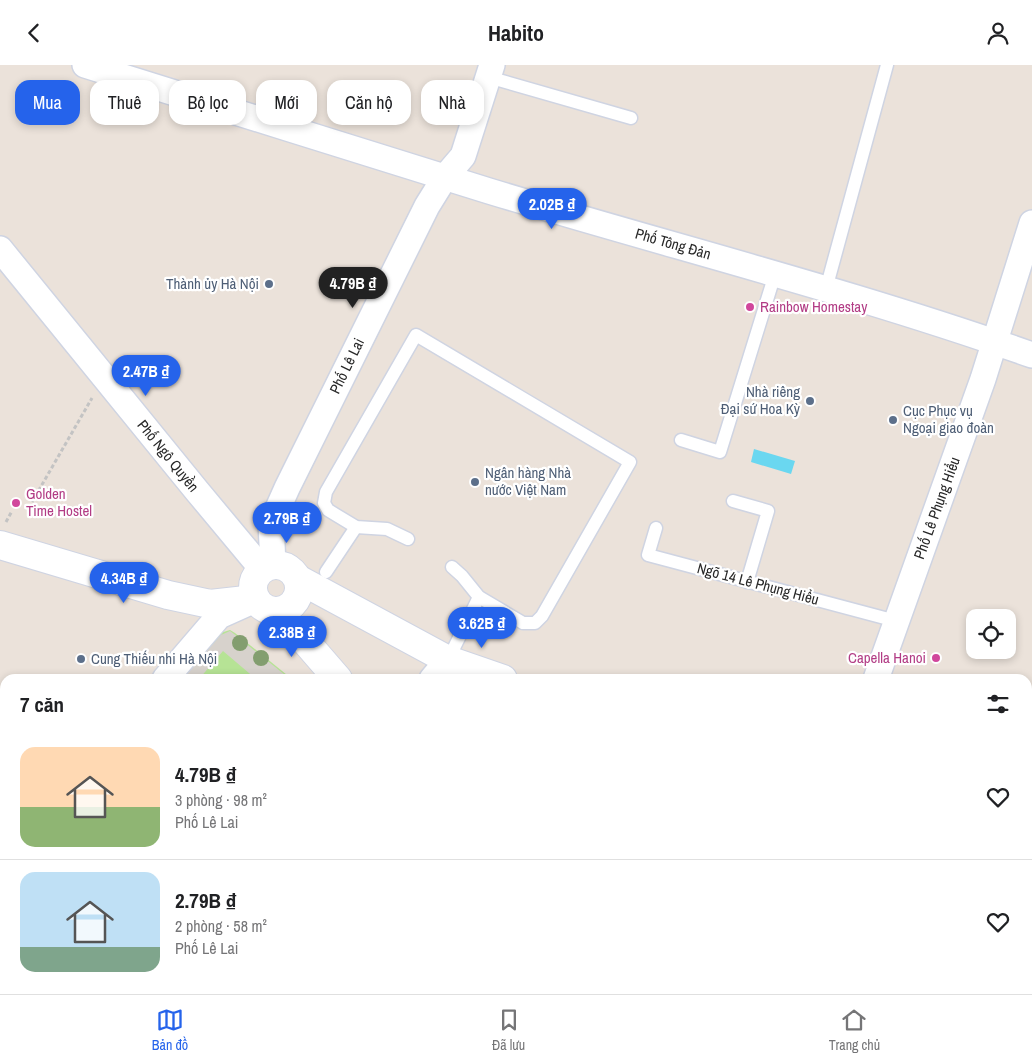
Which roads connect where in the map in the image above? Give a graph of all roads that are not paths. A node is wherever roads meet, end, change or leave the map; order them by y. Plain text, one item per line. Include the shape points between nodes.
1 (85, 65) edge
2 (887, 65) edge
3 (490, 71) edge
4 (631, 118) dead end
5 (445, 177) junction
6 (1032, 223) edge
7 (0, 249) edge
8 (775, 274) junction
9 (826, 289) junction
10 (995, 342) junction
11 (1032, 355) edge
12 (681, 440) dead end
13 (733, 501) dead end
14 (356, 527) junction
15 (656, 528) dead end
16 (3, 533) edge
17 (408, 539) dead end
18 (268, 566) junction
19 (452, 567) dead end
20 (326, 572) dead end
21 (298, 579) junction
22 (747, 581) junction
23 (478, 597) junction
24 (265, 605) junction
25 (896, 621) junction
26 (440, 669) edge
27 (169, 674) edge
28 (334, 674) edge
29 (472, 674) edge
30 (878, 674) edge

1 - 5 street, Phố Tông Đản
2 - 9 lane
3 - 4 lane
3 - 5 street, Phố Lê Lai via 463,157
5 - 8 street, Phố Tông Đản
5 - 18 street, Phố Lê Lai via 427,206 279,506 271,524
6 - 10 street, Phố Lê Phụng Hiểu
7 - 18 street, Phố Ngô Quyền via 197,491
8 - 9 street, Phố Tông Đản
8 - 12 lane via 720,452
9 - 10 street, Phố Tông Đản
10 - 11 street, Phố Tông Đản
10 - 25 street, Phố Lê Phụng Hiểu
13 - 22 lane via 768,511
14 - 17 lane via 387,529
14 - 20 lane
14 - 23 lane via 328,510 324,503 326,492 416,335 630,462 535,623 523,623
15 - 22 lane, Ngõ 14 Lê Phụng Hiểu via 648,555
16 - 24 street via 168,595 210,605
18 - 21 street via 288,567
18 - 24 street via 255,577 253,585
19 - 23 lane
21 - 24 street via 294,601 282,610
21 - 26 street
22 - 25 lane, Ngõ 14 Lê Phụng Hiểu
23 - 26 lane
24 - 27 street via 219,616
24 - 28 street via 306,642
25 - 30 street, Phố Lê Phụng Hiểu
26 - 29 street

